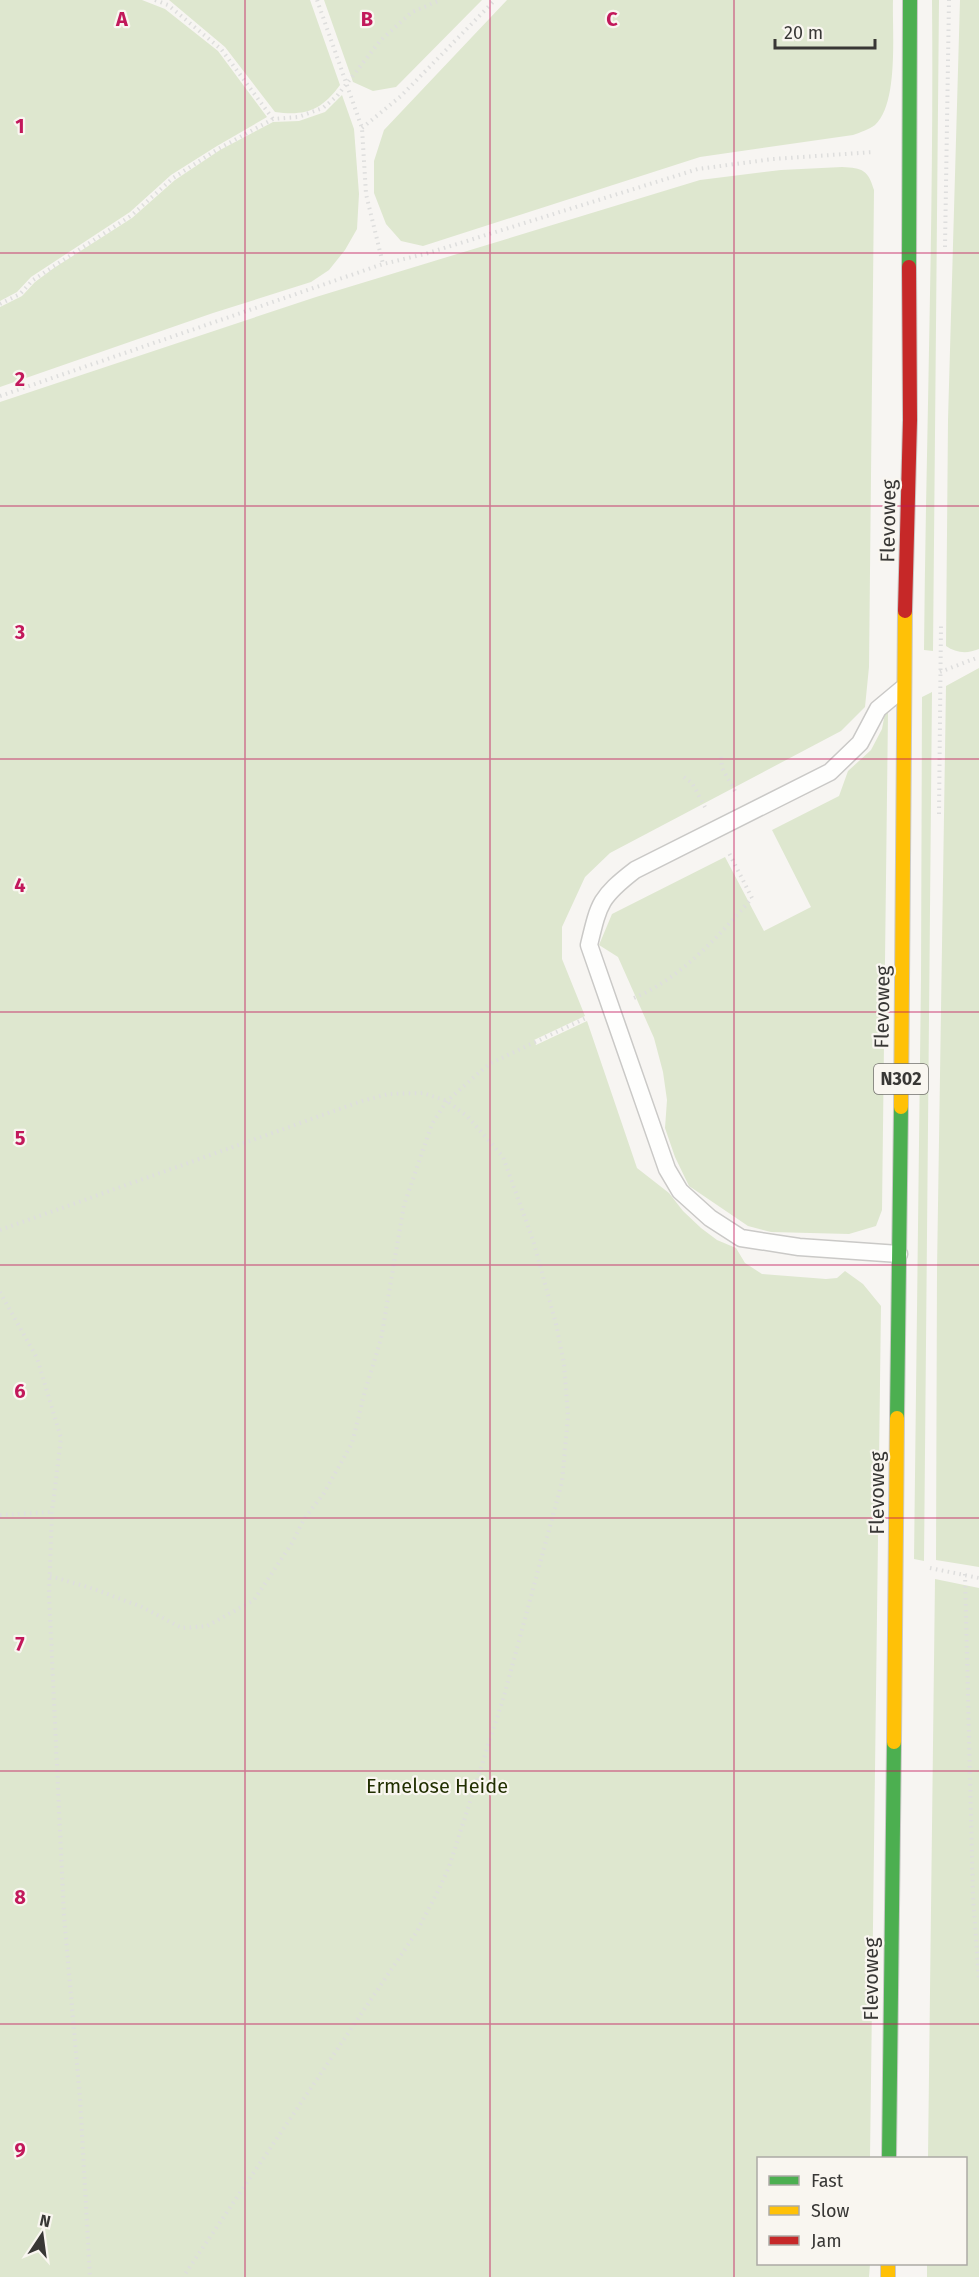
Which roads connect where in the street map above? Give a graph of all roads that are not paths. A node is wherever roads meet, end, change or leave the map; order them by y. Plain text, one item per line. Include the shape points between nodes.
1 (910, 0) edge
2 (903, 688) junction
3 (899, 1254) junction
4 (889, 2157) edge

1 - 2 main road, Flevoweg / N302 via 910,420
2 - 3 main road, Flevoweg / N302
2 - 3 lane via 878,709 860,743 830,772 635,870 610,890 597,912 590,945 663,1161 680,1191 710,1218 741,1238 799,1247
3 - 4 main road, Flevoweg / N302

